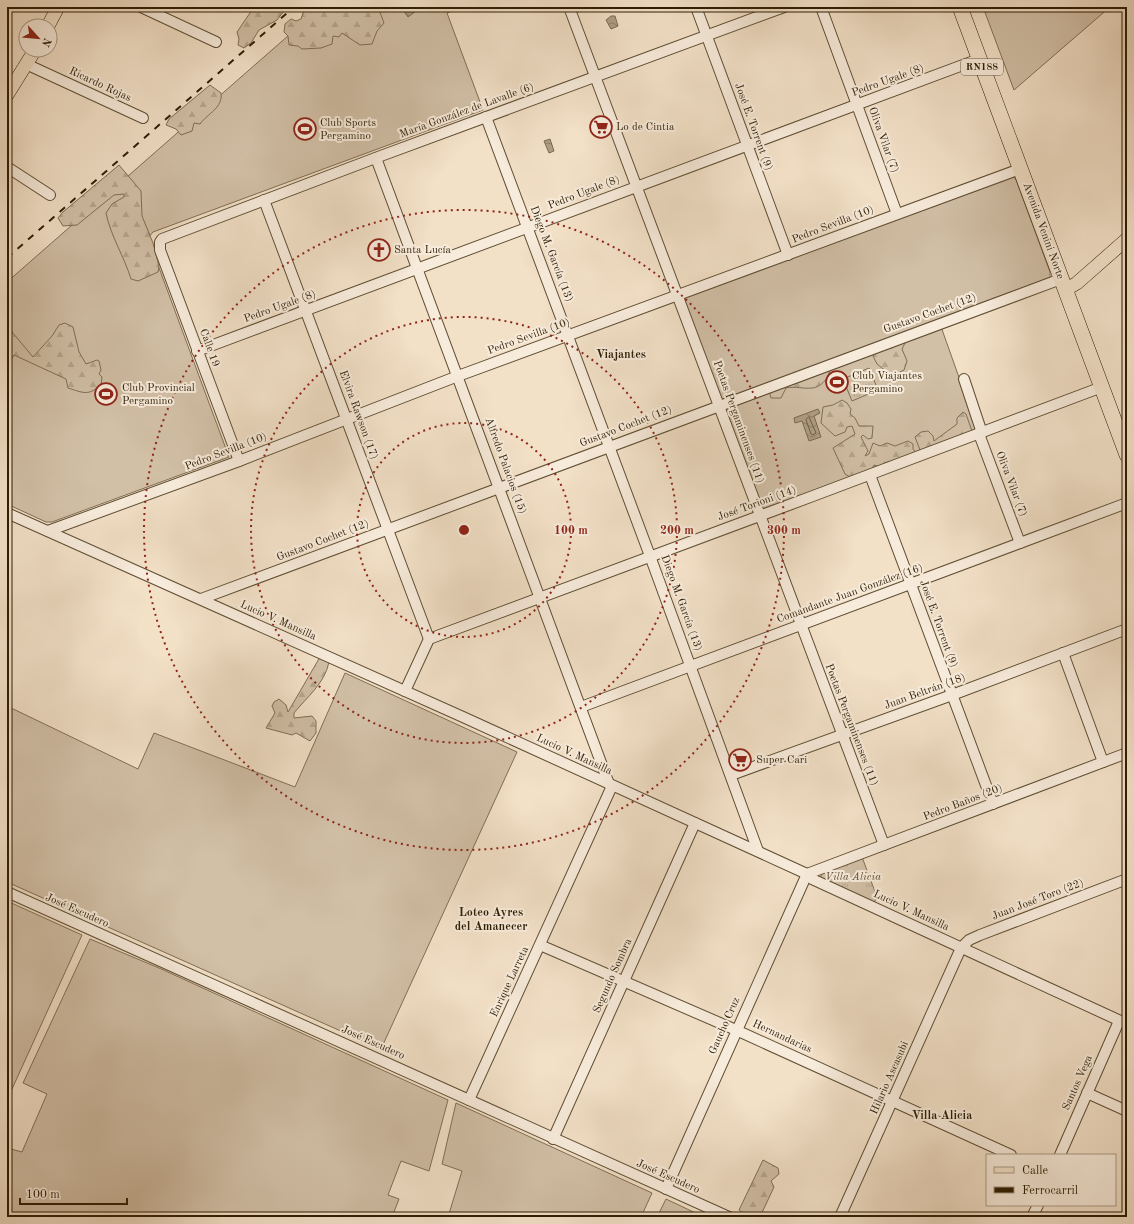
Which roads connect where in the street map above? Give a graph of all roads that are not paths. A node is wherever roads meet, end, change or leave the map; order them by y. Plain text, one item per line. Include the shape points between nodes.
1 (58, 7) edge
2 (141, 7) edge
3 (569, 7) edge
4 (696, 7) edge
5 (784, 7) edge
6 (821, 7) edge
7 (960, 7) edge
8 (52, 18) edge
9 (706, 36) junction
10 (216, 42) dead end
11 (30, 58) edge
12 (979, 59) junction
13 (26, 64) junction
14 (595, 77) junction
15 (7, 95) edge
16 (857, 105) junction
17 (486, 117) junction
18 (143, 118) dead end
19 (747, 145) junction
20 (376, 158) junction
21 (7, 167) edge
22 (1020, 169) junction
23 (637, 186) junction
24 (50, 195) dead end
25 (264, 200) junction
26 (897, 214) junction
27 (528, 227) junction
28 (1127, 239) edge
29 (160, 242) joint
30 (788, 255) junction
31 (417, 268) junction
32 (1063, 284) junction
33 (678, 295) junction
34 (306, 310) junction
35 (568, 336) junction
36 (197, 351) junction
37 (458, 376) junction
38 (964, 379) dead end
39 (1102, 387) junction
40 (719, 405) junction
41 (347, 419) junction
42 (981, 433) junction
43 (610, 446) junction
44 (1127, 455) edge
45 (239, 461) junction
46 (870, 475) junction
47 (500, 487) junction
48 (1127, 504) edge
49 (7, 513) edge
50 (760, 516) junction
51 (387, 529) junction
52 (48, 531) junction
53 (1020, 543) junction
54 (650, 556) junction
55 (911, 585) junction
56 (540, 597) junction
57 (201, 599) junction
58 (801, 625) junction
59 (1127, 629) edge
60 (429, 638) junction
61 (1063, 653) junction
62 (691, 666) junction
63 (405, 691) junction
64 (952, 695) junction
65 (581, 707) junction
66 (842, 735) junction
67 (1127, 753) edge
68 (1103, 762) junction
69 (731, 775) junction
70 (610, 785) junction
71 (992, 804) junction
72 (695, 823) junction
73 (884, 845) junction
74 (758, 851) junction
75 (807, 874) junction
76 (1127, 879) edge
77 (7, 892) edge
78 (540, 946) junction
79 (961, 948) junction
80 (624, 980) junction
81 (1123, 1023) edge
82 (736, 1030) junction
83 (1087, 1093) junction
84 (469, 1100) junction
85 (892, 1101) junction
86 (1127, 1111) edge
87 (553, 1139) junction
88 (1009, 1154) edge
89 (1060, 1154) edge
90 (666, 1189) junction
91 (1038, 1206) edge
92 (729, 1217) edge
93 (840, 1217) edge
94 (1032, 1217) edge

1 - 8 main road
2 - 10 street
3 - 14 street, Poetas Pergaminenses (11)
4 - 9 street, José E. Torrent (9)
5 - 9 street, María González de Lavalle (6)
6 - 16 street, Oliva Vilar (7)
7 - 12 highway, Avenida Venini Norte / RN188
9 - 14 street, María González de Lavalle (6)
9 - 19 street, José E. Torrent (9)
11 - 13 main road
12 - 16 street, Pedro Ugale (8)
12 - 22 highway, Avenida Venini Norte / RN188
13 - 15 main road
13 - 18 street, Ricardo Rojas
14 - 17 street, María González de Lavalle (6)
14 - 23 street, Poetas Pergaminenses (11)
16 - 19 street, Pedro Ugale (8)
16 - 26 street, Oliva Vilar (7)
17 - 20 street, María González de Lavalle (6)
17 - 27 street, Diego M. García (13)
19 - 23 street, Pedro Ugale (8)
19 - 30 street, José E. Torrent (9)
20 - 25 street, María González de Lavalle (6)
20 - 31 street, Alfredo Palacios (15)
21 - 24 street
22 - 26 street, Pedro Sevilla (10)
22 - 32 highway, Avenida Venini Norte / RN188
23 - 27 street, Pedro Ugale (8)
23 - 33 street, Poetas Pergaminenses (11)
25 - 29 street, María González de Lavalle (6) via 165,237
25 - 34 street, Elvira Rawson (17)
26 - 30 street, Pedro Sevilla (10)
27 - 31 street, Pedro Ugale (8)
27 - 35 street, Diego M. García (13)
28 - 32 main road via 1077,283
29 - 36 street, Calle 19 via 160,250
30 - 33 street, Pedro Sevilla (10)
31 - 34 street, Pedro Ugale (8)
31 - 37 street, Alfredo Palacios (15)
32 - 39 highway, Avenida Venini Norte / RN188
32 - 40 street, Gustavo Cochet (12)
33 - 35 street, Pedro Sevilla (10)
33 - 40 street, Poetas Pergaminenses (11)
34 - 36 street, Pedro Ugale (8)
34 - 41 street, Elvira Rawson (17)
35 - 37 street, Pedro Sevilla (10)
35 - 43 street, Diego M. García (13)
36 - 45 street, Calle 19
37 - 41 street, Pedro Sevilla (10)
37 - 47 street, Alfredo Palacios (15)
38 - 42 street, Oliva Vilar (7)
39 - 42 street, José Torioni (14)
39 - 44 highway, Avenida Venini Norte / RN188
40 - 43 street, Gustavo Cochet (12)
40 - 50 street, Poetas Pergaminenses (11)
41 - 45 street, Pedro Sevilla (10)
41 - 51 street, Elvira Rawson (17)
42 - 46 street, José Torioni (14)
42 - 53 street, Oliva Vilar (7)
43 - 47 street, Gustavo Cochet (12)
43 - 54 street, Diego M. García (13)
45 - 52 street, Pedro Sevilla (10)
46 - 50 street, José Torioni (14)
46 - 55 street, José E. Torrent (9)
47 - 51 street, Gustavo Cochet (12)
47 - 56 street, Alfredo Palacios (15)
48 - 53 street, Comandante Juan González (16)
49 - 52 street, Lucio V. Mansilla
50 - 54 street, José Torioni (14)
50 - 58 street, Poetas Pergaminenses (11)
51 - 57 street, Gustavo Cochet (12)
51 - 60 street, Elvira Rawson (17)
52 - 57 street, Lucio V. Mansilla
53 - 55 street, Comandante Juan González (16)
54 - 56 street, José Torioni (14)
54 - 62 street, Diego M. García (13)
55 - 58 street, Comandante Juan González (16)
55 - 64 street, José E. Torrent (9)
56 - 60 street, José Torioni (14)
56 - 65 street, Alfredo Palacios (15)
57 - 63 street, Lucio V. Mansilla
58 - 62 street, Comandante Juan González (16)
58 - 66 street, Poetas Pergaminenses (11)
59 - 61 street, Juan Beltrán (18)
60 - 63 street
61 - 64 street, Juan Beltrán (18)
61 - 68 street
62 - 65 street, Comandante Juan González (16)
62 - 69 street, Diego M. García (13)
63 - 70 street, Lucio V. Mansilla
64 - 66 street, Juan Beltrán (18)
64 - 71 street, José E. Torrent (9)
65 - 70 street, Alfredo Palacios (15)
66 - 69 street, Juan Beltrán (18)
66 - 73 street, Poetas Pergaminenses (11)
67 - 68 street, Pedro Baños (20)
68 - 71 street, Pedro Baños (20)
69 - 74 street, Diego M. García (13)
70 - 72 street, Lucio V. Mansilla
70 - 78 street, Enrique Larreta
71 - 73 street, Pedro Baños (20)
72 - 74 street, Lucio V. Mansilla
72 - 80 street, Segundo Sombra
73 - 75 street, Pedro Baños (20)
74 - 75 street, Lucio V. Mansilla
75 - 79 street, Lucio V. Mansilla via 812,879
75 - 82 street, Gaucho Cruz
76 - 79 street, Juan José Toro (22) via 980,935 969,940
77 - 84 street, José Escudero
78 - 80 street, Hernandarias
78 - 84 street, Enrique Larreta
79 - 81 street, Lucio V. Mansilla
79 - 85 street, Hilario Ascasubi
80 - 82 street, Hernandarias
80 - 87 street, Segundo Sombra
81 - 83 street, Santos Vega
82 - 85 street, Hernandarias
82 - 90 street, Gaucho Cruz
83 - 86 street
83 - 89 street, Santos Vega
84 - 87 street, José Escudero
85 - 88 street, Hernandarias
85 - 93 street, Hilario Ascasubi
87 - 90 street, José Escudero
90 - 92 street, José Escudero
91 - 94 street

